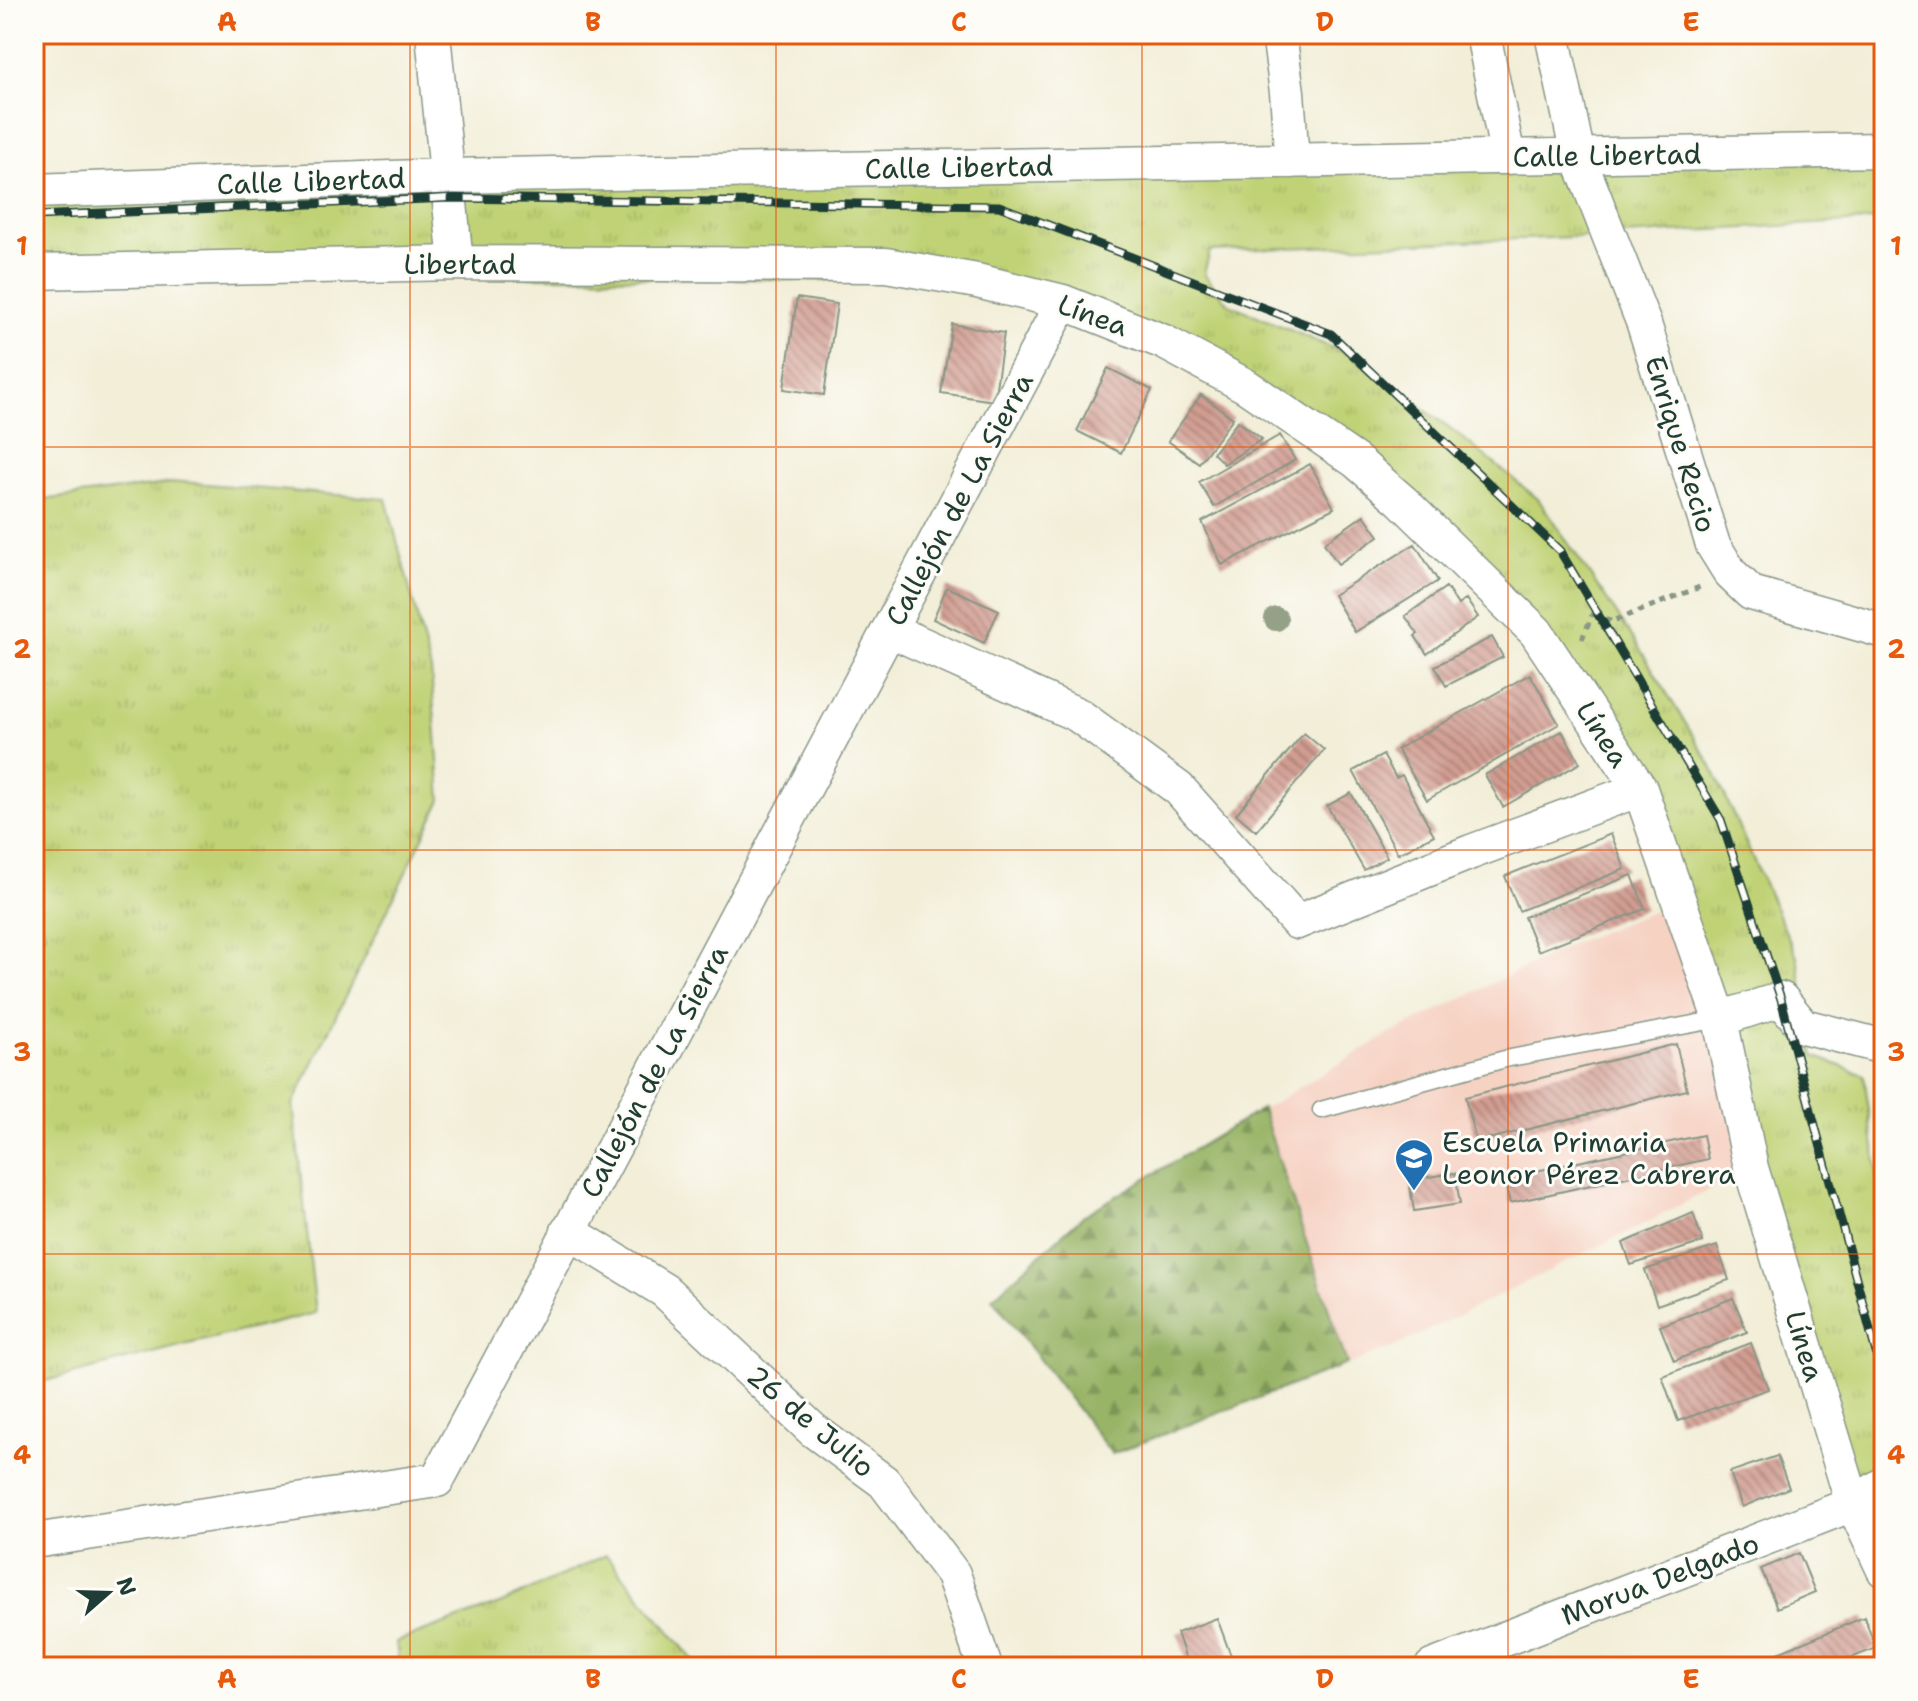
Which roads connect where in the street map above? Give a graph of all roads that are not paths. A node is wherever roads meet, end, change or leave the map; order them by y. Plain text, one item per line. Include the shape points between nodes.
1 (433, 34) edge
2 (1279, 34) edge
3 (1483, 34) edge
4 (1552, 34) edge
5 (1884, 150) edge
6 (1578, 156) junction
7 (1508, 157) junction
8 (1292, 161) junction
9 (446, 176) junction
10 (34, 191) edge
11 (456, 263) junction
12 (886, 265) joint
13 (34, 272) edge
14 (1063, 302) junction
15 (890, 630) junction
16 (1884, 631) edge
17 (1640, 789) junction
18 (1720, 1019) junction
19 (1884, 1047) edge
20 (1321, 1110) dead end
21 (568, 1231) junction
22 (1884, 1484) edge
23 (1853, 1504) junction
24 (34, 1541) edge
25 (1884, 1570) edge
26 (985, 1667) edge
27 (1432, 1667) edge

1 - 9 street
2 - 8 street
3 - 7 street
4 - 6 street, Enrique Recio
5 - 6 street, Calle Libertad
6 - 7 street, Calle Libertad
6 - 16 street, Enrique Recio via 1644,324 1713,545 1731,574 1751,593
7 - 8 street, Calle Libertad
8 - 9 street, Calle Libertad
9 - 10 street, Calle Libertad
9 - 11 street
11 - 12 street, Libertad
11 - 13 street, Libertad
12 - 14 street, Línea
14 - 15 street, Callejón de La Sierra
14 - 17 street, Línea via 1164,342 1246,386 1356,461 1536,632
15 - 17 street via 1078,715 1179,789 1297,922
15 - 21 street, Callejón de La Sierra
17 - 18 street, Línea
18 - 19 street via 1781,999 1803,1026
18 - 20 lane via 1505,1059
18 - 23 street, Línea via 1751,1168
21 - 24 street, Callejón de La Sierra via 437,1480
21 - 26 street, 26 de Julio via 665,1291 813,1430 884,1482 953,1574
22 - 23 street, Morua Delgado
23 - 25 street, Línea
23 - 27 street, Morua Delgado

